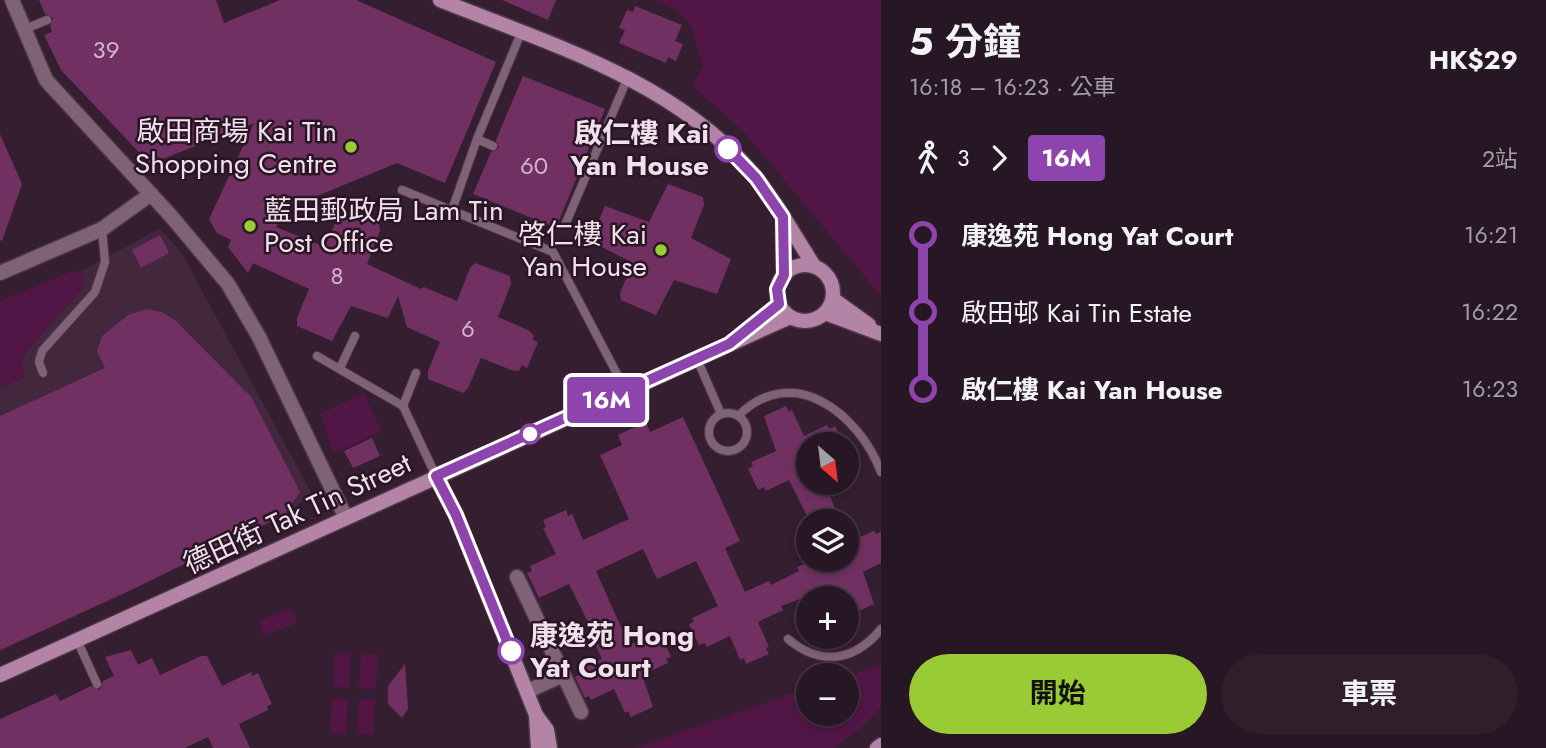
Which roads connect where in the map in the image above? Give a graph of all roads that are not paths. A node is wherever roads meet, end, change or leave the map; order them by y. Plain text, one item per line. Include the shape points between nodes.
1 (12, 0) edge
2 (440, 0) edge
3 (47, 20) dead end
4 (25, 29) junction
5 (521, 33) junction
6 (628, 77) junction
7 (477, 139) junction
8 (493, 146) dead end
9 (402, 190) dead end
10 (150, 194) junction
11 (452, 210) junction
12 (783, 217) junction
13 (565, 225) dead end
14 (102, 229) junction
15 (814, 266) junction
16 (0, 273) edge
17 (784, 275) junction
18 (833, 299) junction
19 (779, 304) junction
20 (825, 313) junction
21 (789, 317) junction
22 (881, 334) edge
23 (355, 336) dead end
24 (729, 344) junction
25 (317, 356) dead end
26 (696, 359) junction
27 (340, 368) junction
28 (43, 373) dead end
29 (416, 373) dead end
30 (626, 391) junction
31 (402, 406) junction
32 (721, 414) junction
33 (738, 416) junction
34 (881, 472) edge
35 (436, 476) junction
36 (346, 518) junction
37 (517, 578) dead end
38 (881, 629) edge
39 (788, 639) dead end
40 (77, 640) junction
41 (0, 675) edge
42 (563, 675) junction
43 (97, 684) dead end
44 (528, 691) junction
45 (581, 712) dead end
46 (536, 715) junction
47 (538, 748) edge
48 (550, 748) edge

1 - 4 street
2 - 5 street
3 - 4 lane
4 - 10 street via 46,80
5 - 6 street
5 - 7 lane
6 - 12 street via 724,144
6 - 13 lane
7 - 8 lane
7 - 11 lane
9 - 11 lane
10 - 14 street
10 - 36 street via 228,284 259,337
11 - 30 lane via 553,252
12 - 15 street
12 - 17 street
14 - 16 street
14 - 28 lane via 103,276 95,292 41,351
15 - 17 street via 792,268
15 - 18 street via 828,275
17 - 19 street via 777,289
18 - 20 street
18 - 22 street
19 - 21 street
19 - 24 street, 德田街 Tak Tin Street
20 - 21 street via 808,321
20 - 22 street
21 - 24 street, 德田街 Tak Tin Street
23 - 27 lane
24 - 26 street, 德田街 Tak Tin Street
25 - 27 lane
26 - 30 street, 德田街 Tak Tin Street
26 - 32 lane
27 - 31 lane
29 - 31 lane
30 - 35 street, 德田街 Tak Tin Street
31 - 35 lane
32 - 33 lane
32 - 33 lane via 710,425 709,436 715,447 727,451 738,448 746,438 746,426
33 - 34 lane via 748,406 782,392 828,405 857,427
35 - 36 street, 德田街 Tak Tin Street
35 - 44 street
36 - 40 street, 德田街 Tak Tin Street
37 - 42 street
38 - 39 lane via 854,653 837,658 819,657
40 - 41 street, 德田街 Tak Tin Street
40 - 43 lane
42 - 44 street
42 - 45 street
44 - 46 street
46 - 47 street
46 - 48 street via 547,730

